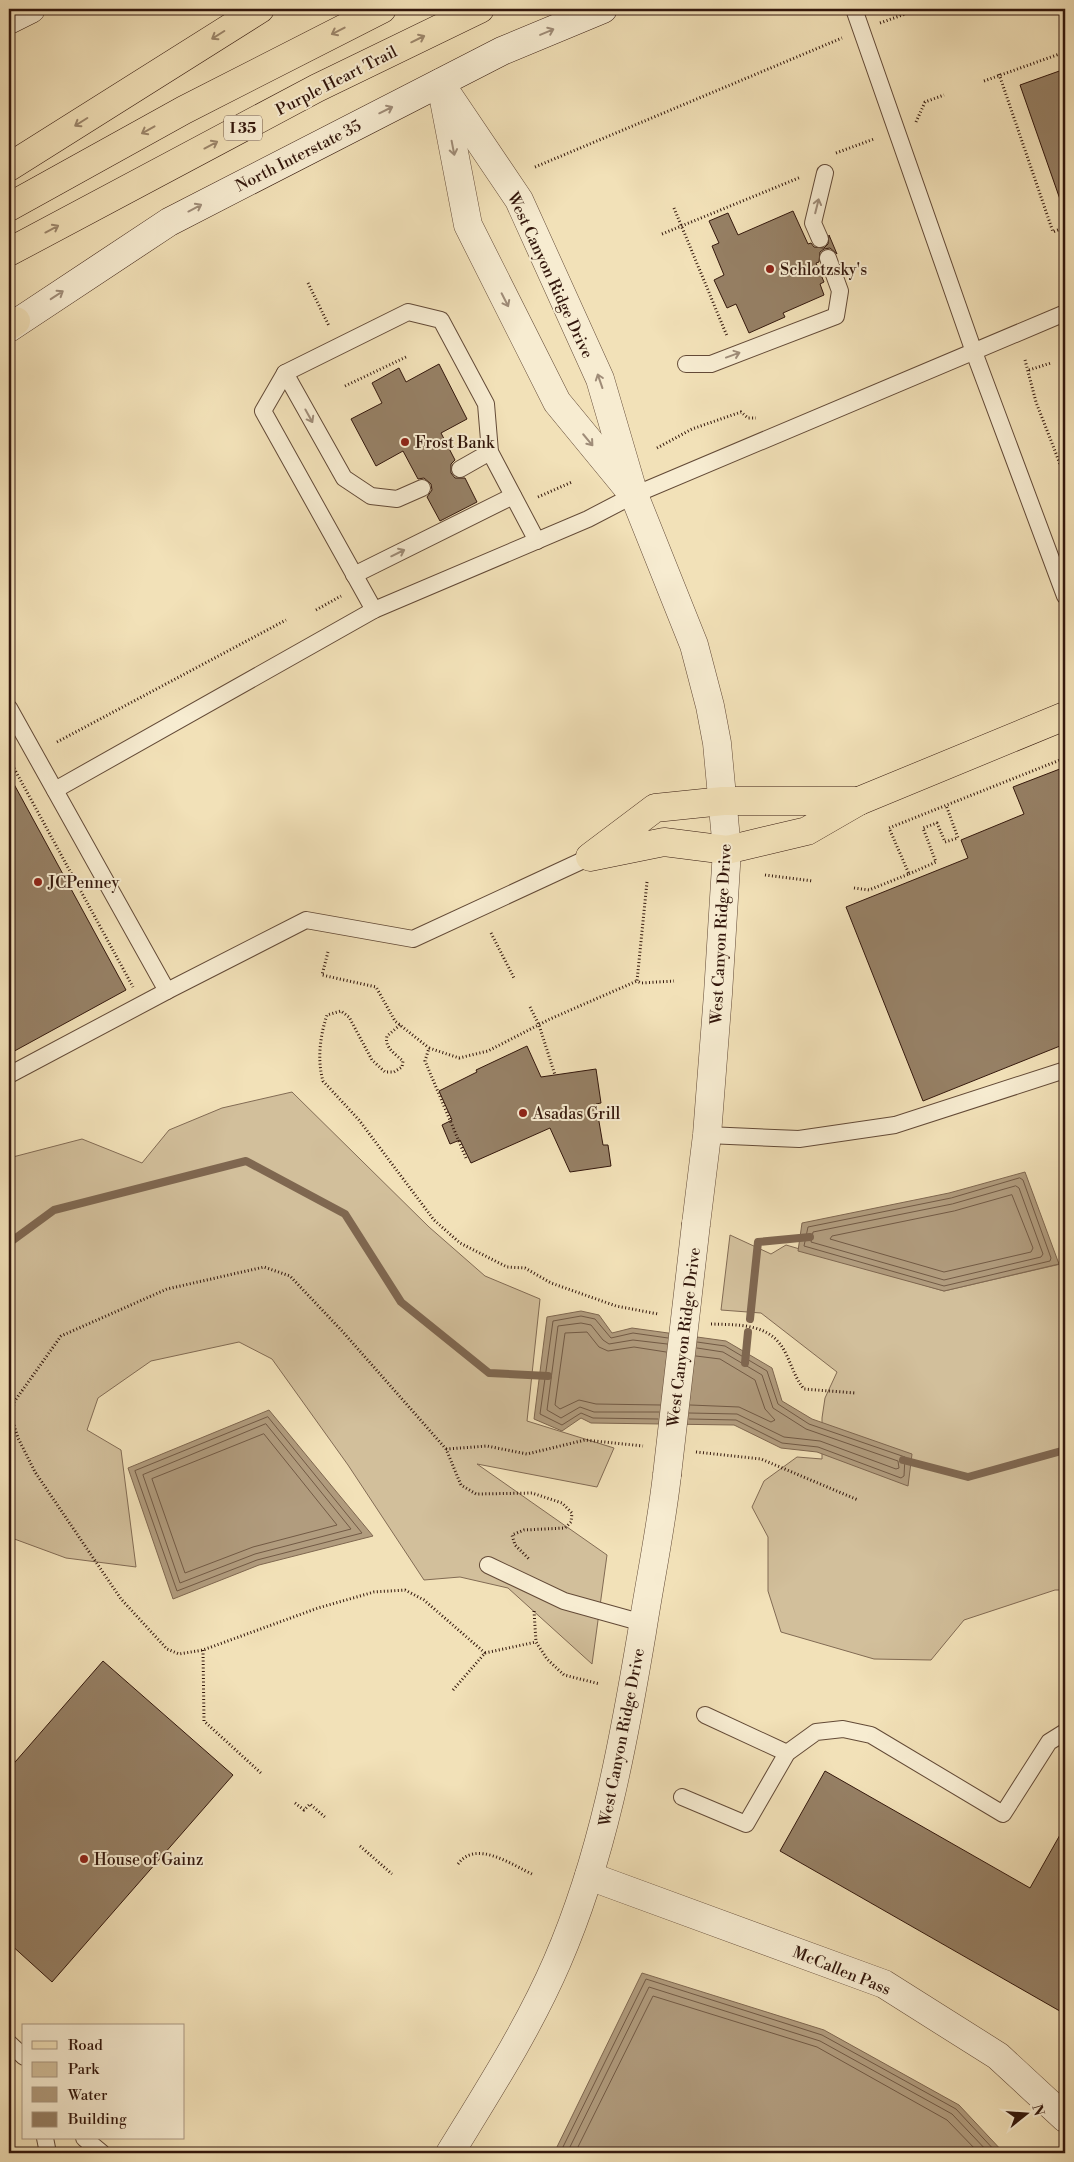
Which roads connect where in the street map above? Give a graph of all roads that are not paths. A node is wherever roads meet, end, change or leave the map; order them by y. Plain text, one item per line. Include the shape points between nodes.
1 (31, 9) edge
2 (260, 9) edge
3 (382, 9) edge
4 (480, 9) edge
5 (603, 9) edge
6 (854, 9) edge
7 (9, 20) edge
8 (440, 83) junction
9 (9, 167) edge
10 (817, 173) road end
11 (9, 207) edge
12 (820, 239) dead end
13 (9, 252) edge
14 (828, 258) dead end
15 (1065, 313) edge
16 (11, 325) edge
17 (974, 352) junction
18 (686, 364) dead end
19 (285, 373) junction
20 (490, 452) junction
21 (460, 468) dead end
22 (422, 488) dead end
23 (634, 495) junction
24 (513, 496) junction
25 (537, 541) junction
26 (354, 575) junction
27 (1065, 596) edge
28 (374, 610) junction
29 (9, 708) edge
30 (1065, 716) edge
31 (55, 790) junction
32 (723, 801) junction
33 (859, 801) junction
34 (727, 850) junction
35 (590, 857) junction
36 (167, 991) junction
37 (1065, 1070) edge
38 (9, 1075) edge
39 (707, 1135) junction
40 (488, 1565) dead end
41 (643, 1623) junction
42 (705, 1715) dead end
43 (1065, 1732) edge
44 (787, 1753) junction
45 (682, 1798) dead end
46 (589, 1876) junction
47 (9, 2044) edge
48 (22, 2055) edge
49 (1065, 2118) edge
50 (45, 2140) edge
51 (86, 2140) edge
52 (48, 2153) edge
53 (102, 2153) edge
54 (450, 2153) edge

1 - 7 street
2 -> 9 main road
3 -> 11 main road, I 35 via 184,110
13 -> 4 main road, Purple Heart Trail / I 35 via 317,88
8 -> 5 street, North Interstate 35 via 502,51
6 - 17 lane
16 -> 8 street, North Interstate 35 via 169,222
23 -> 8 street, West Canyon Ridge Drive via 600,379 519,200
8 -> 23 street, West Canyon Ridge Drive via 468,225 557,402
12 -> 10 lane via 813,223
18 -> 14 lane via 711,364 836,316 840,291
15 - 17 lane
17 - 23 lane
17 - 27 lane
19 - 20 lane via 408,312 441,320 486,404
19 -> 22 lane via 344,478 371,496 397,499
19 - 26 lane via 263,410
20 - 21 lane
20 - 24 lane
23 - 25 lane
23 - 32 street, West Canyon Ridge Drive via 694,645 710,706
24 - 25 lane
26 -> 24 lane
25 - 28 lane
26 - 28 lane
28 - 31 lane
29 - 31 lane
30 - 33 main road
31 - 36 lane
32 - 33 main road
32 - 34 street, West Canyon Ridge Drive
32 - 35 main road via 655,808
33 - 34 main road via 807,831
34 - 35 main road via 664,842
34 - 39 street, West Canyon Ridge Drive
35 - 36 lane via 413,939 306,920
36 - 38 lane
37 - 39 lane via 895,1125 799,1139
39 - 41 street, West Canyon Ridge Drive, bridge via 667,1476
40 - 41 lane via 564,1601
41 - 46 street, West Canyon Ridge Drive via 607,1816
42 - 44 lane
43 - 44 lane via 1049,1742 1003,1814 872,1735 844,1729 816,1732
44 - 45 lane via 746,1824
46 - 49 street, McCallen Pass via 884,1984 998,2056
46 - 54 street, West Canyon Ridge Drive via 557,1962 509,2058
47 - 48 lane
50 - 52 lane
51 - 53 lane

